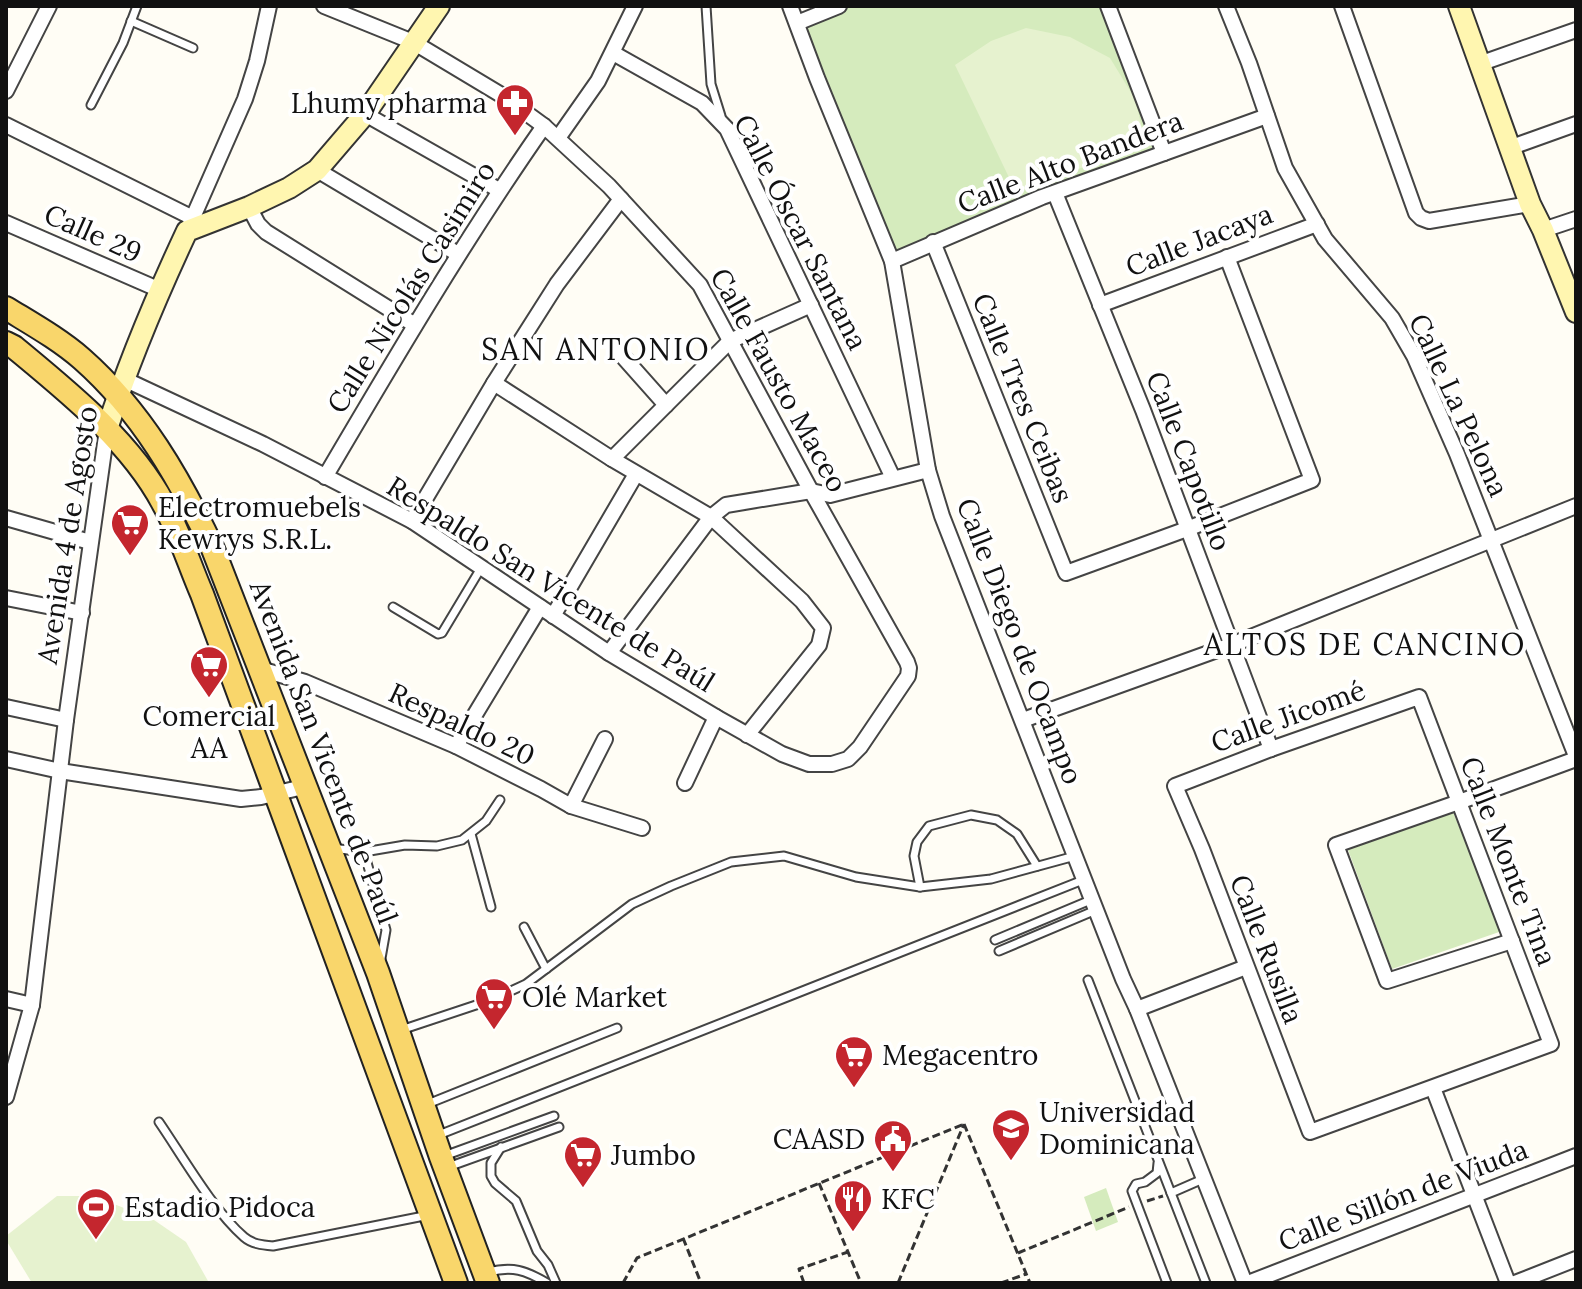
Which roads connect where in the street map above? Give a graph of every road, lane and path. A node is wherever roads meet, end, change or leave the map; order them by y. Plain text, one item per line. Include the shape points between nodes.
1 (49, 6) edge
2 (137, 6) edge
3 (269, 6) edge
4 (324, 6) edge
5 (439, 6) edge
6 (635, 6) edge
7 (706, 6) edge
8 (790, 6) edge
9 (839, 6) edge
10 (1108, 6) edge
11 (1226, 6) edge
12 (1459, 6) edge
13 (1347, 7) edge
14 (131, 21) junction
15 (797, 23) junction
16 (1576, 30) edge
17 (413, 42) junction
18 (193, 48) dead end
19 (613, 53) junction
20 (1479, 64) junction
21 (6, 91) edge
22 (91, 105) dead end
23 (365, 114) junction
24 (1267, 116) junction
25 (1576, 124) edge
26 (6, 125) edge
27 (544, 126) junction
28 (727, 129) junction
29 (558, 138) junction
30 (1509, 148) junction
31 (1164, 153) junction
32 (317, 170) junction
33 (499, 190) junction
34 (1055, 193) junction
35 (621, 199) junction
36 (1530, 204) junction
37 (249, 207) junction
38 (1576, 219) edge
39 (6, 223) edge
40 (1317, 224) junction
41 (190, 225) junction
42 (1543, 230) junction
43 (933, 242) junction
44 (458, 254) junction
45 (1227, 257) junction
46 (892, 261) junction
47 (160, 290) junction
48 (811, 305) junction
49 (1100, 305) junction
50 (6, 308) edge
51 (1576, 312) edge
52 (415, 325) junction
53 (730, 341) junction
54 (6, 343) edge
55 (618, 351) dead end
56 (494, 383) junction
57 (121, 387) junction
58 (666, 405) junction
59 (107, 429) junction
60 (612, 459) junction
61 (928, 470) junction
62 (636, 474) junction
63 (325, 477) junction
64 (893, 478) junction
65 (811, 491) junction
66 (1576, 506) edge
67 (711, 517) junction
68 (6, 518) edge
69 (412, 521) junction
70 (1187, 529) junction
71 (1491, 540) junction
72 (90, 542) junction
73 (481, 568) junction
74 (6, 598) edge
75 (393, 607) dead end
76 (540, 607) junction
77 (82, 613) junction
78 (553, 616) junction
79 (1231, 645) junction
80 (609, 653) junction
81 (907, 662) joint
82 (260, 669) junction
83 (1419, 697) joint
84 (6, 707) edge
85 (716, 717) junction
86 (66, 720) junction
87 (1023, 720) junction
88 (747, 735) junction
89 (605, 739) dead end
90 (456, 746) junction
91 (1271, 749) junction
92 (1576, 758) edge
93 (6, 759) edge
94 (60, 771) junction
95 (685, 783) dead end
96 (307, 786) junction
97 (1175, 786) joint
98 (276, 794) junction
99 (500, 800) dead end
100 (1459, 802) junction
101 (571, 806) junction
102 (642, 828) dead end
103 (471, 834) junction
104 (330, 848) junction
105 (364, 852) junction
106 (1075, 856) junction
107 (1037, 866) junction
108 (1085, 880) junction
109 (920, 887) junction
110 (1095, 904) junction
111 (491, 907) dead end
112 (524, 927) dead end
113 (995, 940) dead end
114 (1512, 941) junction
115 (999, 951) dead end
116 (1246, 967) junction
117 (546, 969) junction
118 (378, 973) junction
119 (1088, 980) dead end
120 (6, 999) edge
121 (32, 1005) junction
122 (1137, 1009) junction
123 (617, 1028) dead end
124 (398, 1031) junction
125 (1433, 1088) junction
126 (6, 1097) edge
127 (423, 1106) junction
128 (554, 1116) dead end
129 (159, 1122) dead end
130 (964, 1124) junction
131 (559, 1127) dead end
132 (501, 1147) junction
133 (440, 1154) junction
134 (1576, 1156) edge
135 (1158, 1160) junction
136 (1203, 1179) junction
137 (819, 1183) junction
138 (1171, 1193) junction
139 (1474, 1196) junction
140 (1135, 1205) junction
141 (431, 1215) junction
142 (683, 1238) junction
143 (848, 1252) junction
144 (1018, 1253) junction
145 (1576, 1259) edge
146 (1026, 1274) junction
147 (486, 1278) edge
148 (456, 1283) edge
149 (547, 1283) edge
150 (556, 1283) edge
151 (623, 1283) edge
152 (701, 1283) edge
153 (804, 1283) edge
154 (861, 1283) edge
155 (898, 1283) edge
156 (1001, 1283) edge
157 (1030, 1283) edge
158 (1167, 1283) edge
159 (1206, 1283) edge
160 (1247, 1283) edge
161 (1508, 1283) edge
162 (1515, 1283) edge

1 - 21 street
2 - 14 lane
3 - 41 street, Avenida 4 de Agosto via 245,99
4 - 17 street, Calle Fausto Maceo
5 - 17 main road
6 - 19 street
7 - 28 lane via 711,84
8 - 15 street, Calle Diego de Ocampo
9 - 15 street
10 - 31 street
11 - 24 street, Calle La Pelona
12 - 20 main road
13 - 36 street via 1416,213 1429,221
14 - 18 lane
14 - 22 lane
15 - 46 street, Calle Diego de Ocampo
16 - 20 street
17 - 23 main road
17 - 27 street, Calle Fausto Maceo
19 - 28 street, Calle Óscar Santana via 702,103
19 - 29 street
20 - 30 main road
23 - 32 main road
23 - 33 street
24 - 31 street, Calle Alto Bandera
24 - 40 street, Calle La Pelona via 1285,168
25 - 30 street
26 - 41 street
27 - 29 street, Calle Fausto Maceo
27 - 33 street, Calle Nicolás Casimiro
28 - 48 street, Calle Óscar Santana
29 - 35 street, Calle Fausto Maceo
30 - 36 main road
31 - 34 street, Calle Alto Bandera
32 - 37 main road
32 - 44 street
33 - 44 street, Calle Nicolás Casimiro
34 - 43 street, Calle Alto Bandera
34 - 49 street, Calle Capotillo
35 - 53 street, Calle Fausto Maceo via 700,285
35 - 56 street via 557,284
36 - 42 main road
37 - 41 main road
37 - 52 street via 266,232
38 - 42 street
39 - 47 street, Calle 29
40 - 45 street, Calle Jacaya
40 - 71 street, Calle La Pelona via 1392,318 1414,356
41 - 47 main road, Avenida 4 de Agosto
42 - 51 main road
43 - 46 street, Calle Alto Bandera
43 - 70 street, Calle Tres Ceibas via 1066,573
44 - 52 street, Calle Nicolás Casimiro
45 - 49 street, Calle Jacaya
45 - 70 street via 1312,480
46 - 61 street, Calle Diego de Ocampo
47 - 57 main road, Avenida 4 de Agosto
48 - 53 street
48 - 64 street, Calle Óscar Santana
49 - 70 street, Calle Capotillo
50 - 57 main road, Avenida San Vicente de Paúl
52 - 63 street, Calle Nicolás Casimiro
53 - 58 street
53 - 65 street, Calle Fausto Maceo
54 - 59 main road, Avenida San Vicente de Paúl
55 - 58 street
56 - 60 street
56 - 69 street
57 - 59 main road, Avenida 4 de Agosto
57 - 63 street, Respaldo San Vicente de Paúl via 263,444
57 - 82 main road, Avenida San Vicente de Paúl via 197,516
58 - 60 street
59 - 72 street, Avenida 4 de Agosto
59 - 98 main road, Avenida San Vicente de Paúl via 163,503
60 - 62 street
61 - 64 street
61 - 87 street, Calle Diego de Ocampo
62 - 67 street
62 - 78 street
63 - 69 street, Respaldo San Vicente de Paúl
64 - 65 street via 830,495
65 - 67 street via 726,505
65 - 81 street, Calle Fausto Maceo
66 - 71 street
67 - 80 street
67 - 88 street via 802,601 823,628 819,645
68 - 72 street
69 - 73 street, Respaldo San Vicente de Paúl
70 - 79 street, Calle Capotillo
71 - 79 street
71 - 92 street, Calle La Pelona
72 - 77 street, Avenida 4 de Agosto
73 - 75 lane via 442,633
73 - 76 street, Respaldo San Vicente de Paúl
74 - 77 street
76 - 78 street, Respaldo San Vicente de Paúl
76 - 90 street
77 - 86 street, Avenida 4 de Agosto
78 - 80 street, Respaldo San Vicente de Paúl
79 - 87 street
79 - 91 street, Calle Capotillo
80 - 85 street, Respaldo San Vicente de Paúl
81 - 88 street, Respaldo San Vicente de Paúl via 908,676 848,759 809,764
82 - 90 street, Respaldo 20 via 305,682
82 - 96 main road, Avenida San Vicente de Paúl
83 - 91 street, Calle Jicomé
83 - 100 street, Calle Monte Tina
84 - 86 street
85 - 88 street, Respaldo San Vicente de Paúl
85 - 95 street
86 - 94 street, Avenida 4 de Agosto
87 - 106 street, Calle Diego de Ocampo
89 - 101 street
90 - 101 street, Respaldo 20
91 - 97 street, Calle Jicomé
92 - 100 street
93 - 94 street
94 - 98 street via 220,798
94 - 121 street, Avenida 4 de Agosto
96 - 98 street
96 - 104 main road, Avenida San Vicente de Paúl
97 - 116 street, Calle Rusilla
98 - 141 main road, Avenida San Vicente de Paúl
99 - 103 lane
100 - 114 street, Calle Monte Tina
100 - 114 street via 1336,845 1387,981
101 - 102 street, Respaldo 20
103 - 105 lane via 437,846
103 - 111 lane
104 - 105 lane
104 - 118 main road, Avenida San Vicente de Paúl
105 - 118 lane via 386,930
106 - 107 lane
106 - 108 street, Calle Diego de Ocampo
107 - 109 lane via 991,879
107 - 109 lane via 1017,834 997,820 971,815 929,826 917,842
108 - 110 street, Calle Diego de Ocampo
108 - 133 lane
109 - 117 lane via 856,877 784,856 731,862 632,904
110 - 113 lane
110 - 115 lane
110 - 122 street, Calle Diego de Ocampo
112 - 117 lane
114 - 125 street, Calle Monte Tina via 1551,1044
116 - 122 street
116 - 125 street, Calle Rusilla via 1310,1132
117 - 124 lane via 491,1000
118 - 124 main road, Avenida San Vicente de Paúl
119 - 135 lane
120 - 121 street
121 - 126 street, Avenida 4 de Agosto
122 - 136 street, Calle Diego de Ocampo
123 - 127 lane
124 - 127 main road, Avenida San Vicente de Paúl
125 - 139 street
127 - 133 main road, Avenida San Vicente de Paúl
128 - 133 lane
129 - 141 lane via 218,1208 245,1239 259,1245
130 - 137 path
130 - 144 path
130 - 155 path
131 - 132 lane
132 - 133 lane
132 - 150 lane via 491,1163 491,1176 516,1201
133 - 147 main road, Avenida San Vicente de Paúl
134 - 139 street, Calle Sillón de Viuda
135 - 138 lane
135 - 140 lane via 1157,1173 1134,1187
136 - 138 lane
136 - 160 street, Calle Diego de Ocampo
137 - 142 path
137 - 143 path
138 - 140 path
138 - 159 lane
139 - 160 street, Calle Sillón de Viuda
139 - 161 street
140 - 144 path
140 - 158 lane
141 - 148 main road, Avenida San Vicente de Paúl
142 - 151 path via 637,1258
142 - 152 path
143 - 153 path via 799,1269
143 - 154 path
144 - 146 path
145 - 162 street
146 - 156 path
146 - 157 path
147 - 149 lane via 505,1268

